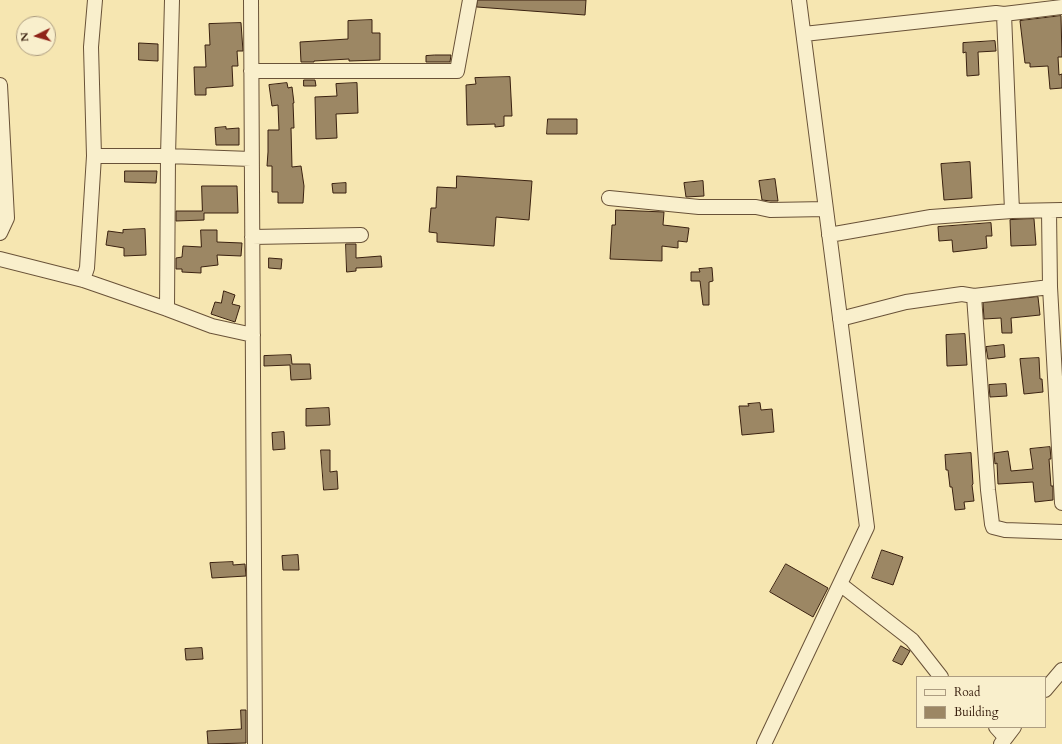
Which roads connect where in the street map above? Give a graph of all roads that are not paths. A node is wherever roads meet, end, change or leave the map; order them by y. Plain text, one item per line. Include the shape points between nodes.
1 (95, 0) edge
2 (172, 0) edge
3 (251, 0) edge
4 (470, 0) edge
5 (800, 0) edge
6 (1062, 7) edge
7 (1004, 14) junction
8 (804, 34) junction
9 (251, 71) junction
10 (0, 85) edge
11 (94, 156) junction
12 (168, 156) junction
13 (252, 158) junction
14 (609, 198) dead end
15 (826, 209) junction
16 (1055, 210) edge
17 (1012, 211) junction
18 (0, 233) edge
19 (361, 235) dead end
20 (829, 235) junction
21 (252, 237) junction
22 (0, 259) edge
23 (83, 280) junction
24 (1050, 287) junction
25 (974, 296) junction
26 (168, 309) junction
27 (840, 319) junction
28 (253, 335) junction
29 (1062, 503) edge
30 (1062, 532) edge
31 (840, 584) junction
32 (1062, 670) edge
33 (940, 676) edge
34 (1046, 689) edge
35 (997, 728) edge
36 (1007, 736) edge
37 (255, 744) edge
38 (764, 744) edge

1 - 11 street via 91,47
2 - 12 street
3 - 9 street
4 - 9 street via 457,71
5 - 8 street
6 - 7 street
7 - 8 street
7 - 17 street
8 - 15 street
9 - 13 street
10 - 18 street via 7,218
11 - 12 street
11 - 23 street via 87,268
12 - 13 street
12 - 26 street
13 - 21 street
14 - 15 street via 699,207
15 - 20 street
16 - 17 street
16 - 24 street
17 - 20 street via 931,217
19 - 21 street
20 - 27 street
21 - 28 street
22 - 23 street
23 - 26 street
24 - 25 street
24 - 29 street
25 - 27 street via 962,294 906,302
25 - 30 street via 993,527 1004,530
26 - 28 street via 212,326
27 - 31 street via 867,527
28 - 37 street
31 - 33 street via 912,640
31 - 38 street
32 - 34 street
35 - 36 street

